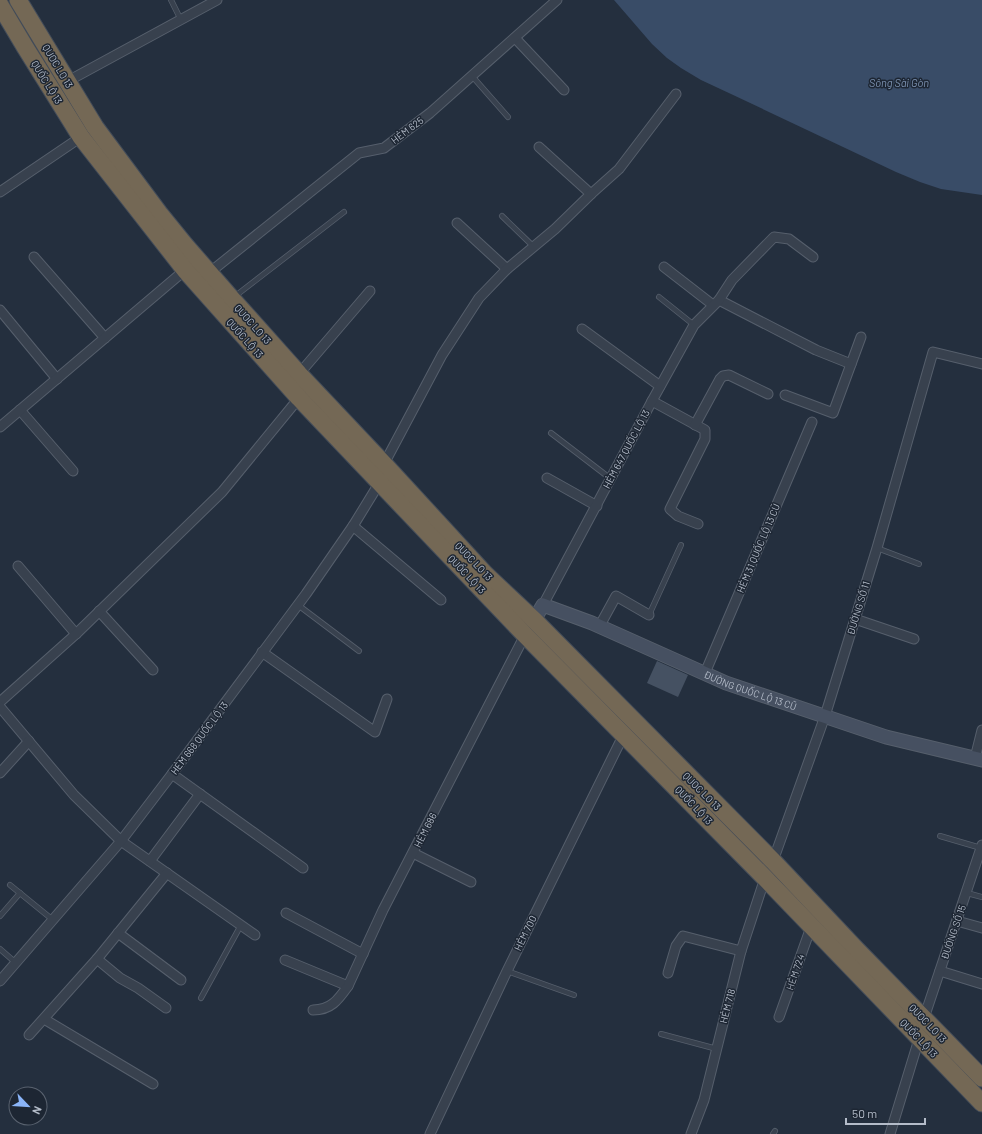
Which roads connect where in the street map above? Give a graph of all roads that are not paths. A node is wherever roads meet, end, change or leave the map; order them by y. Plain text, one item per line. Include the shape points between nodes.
1 (18, 0) edge
2 (171, 0) edge
3 (217, 0) edge
4 (557, 0) edge
5 (0, 5) edge
6 (181, 20) junction
7 (515, 38) junction
8 (472, 76) junction
9 (68, 81) junction
10 (564, 90) dead end
11 (676, 94) dead end
12 (508, 117) dead end
13 (81, 137) junction
14 (539, 147) dead end
15 (0, 192) edge
16 (591, 194) junction
17 (344, 212) dead end
18 (502, 216) dead end
19 (457, 223) dead end
20 (534, 247) junction
21 (813, 256) dead end
22 (34, 257) dead end
23 (664, 267) dead end
24 (506, 269) junction
25 (185, 270) junction
26 (209, 273) junction
27 (370, 291) dead end
28 (659, 297) dead end
29 (232, 299) junction
30 (716, 302) junction
31 (0, 310) edge
32 (694, 325) junction
33 (582, 329) dead end
34 (861, 337) dead end
35 (105, 338) junction
36 (851, 364) junction
37 (982, 364) edge
38 (299, 374) junction
39 (57, 379) junction
40 (660, 386) junction
41 (768, 394) dead end
42 (785, 395) dead end
43 (299, 398) junction
44 (652, 401) junction
45 (20, 410) junction
46 (812, 422) dead end
47 (695, 425) junction
48 (0, 427) edge
49 (551, 432) dead end
50 (384, 464) junction
51 (73, 471) dead end
52 (547, 478) dead end
53 (611, 479) junction
54 (380, 482) junction
55 (597, 506) junction
56 (698, 524) dead end
57 (353, 526) junction
58 (681, 545) dead end
59 (877, 548) junction
60 (919, 564) dead end
61 (18, 566) dead end
62 (441, 600) dead end
63 (298, 604) junction
64 (543, 605) junction
65 (99, 611) junction
66 (649, 615) joint
67 (855, 619) junction
68 (534, 620) junction
69 (599, 627) junction
70 (76, 634) junction
71 (525, 634) junction
72 (914, 639) dead end
73 (359, 651) dead end
74 (262, 652) junction
75 (154, 670) dead end
76 (705, 673) junction
77 (387, 699) dead end
78 (0, 702) edge
79 (0, 707) edge
80 (825, 716) junction
81 (982, 730) edge
82 (624, 734) junction
83 (29, 741) junction
84 (978, 759) edge
85 (0, 773) edge
86 (172, 774) junction
87 (200, 794) junction
88 (940, 836) dead end
89 (121, 841) junction
90 (982, 847) edge
91 (413, 853) junction
92 (150, 861) junction
93 (772, 861) junction
94 (303, 868) dead end
95 (167, 873) junction
96 (765, 878) junction
97 (470, 882) dead end
98 (10, 885) dead end
99 (20, 893) junction
100 (967, 893) junction
101 (982, 897) edge
102 (286, 913) dead end
103 (0, 916) edge
104 (53, 920) junction
105 (957, 921) junction
106 (241, 925) junction
107 (811, 926) junction
108 (982, 928) edge
109 (118, 933) junction
110 (255, 935) dead end
111 (0, 949) edge
112 (740, 951) junction
113 (363, 954) junction
114 (96, 959) junction
115 (285, 960) dead end
116 (16, 963) junction
117 (506, 971) junction
118 (940, 971) junction
119 (668, 973) dead end
120 (181, 980) dead end
121 (0, 981) edge
122 (982, 984) edge
123 (348, 986) junction
124 (574, 995) dead end
125 (201, 998) dead end
126 (166, 1008) dead end
127 (313, 1010) dead end
128 (779, 1017) dead end
129 (924, 1018) junction
130 (44, 1019) junction
131 (661, 1034) dead end
132 (29, 1035) dead end
133 (919, 1039) junction
134 (717, 1049) junction
135 (982, 1078) edge
136 (153, 1084) dead end
137 (982, 1103) edge
138 (430, 1134) edge
139 (691, 1134) edge
140 (890, 1134) edge

1 - 9 highway, QUOC LO 13
2 - 6 lane
3 - 6 street
4 - 7 street, HẺM 625
5 - 13 highway, QUỐC LỘ 13
6 - 9 street
7 - 8 street, HẺM 625
7 - 10 street
8 - 12 lane
8 - 26 street, HẺM 625 via 430,113 384,148 359,153
9 - 26 highway, QUOC LO 13 via 95,127 135,182
11 - 16 street via 619,169
13 - 15 street
13 - 25 highway, QUỐC LỘ 13
14 - 16 street
16 - 20 street
17 - 29 lane
18 - 20 lane
19 - 24 street
20 - 24 street
21 - 30 street, HẺM 647 QUỐC LỘ 13 via 789,239 774,237 732,280
22 - 35 street
23 - 30 street
24 - 50 street via 479,298 442,355
25 - 35 street
25 - 43 highway, QUỐC LỘ 13
26 - 29 highway, QUOC LO 13
27 - 38 street
28 - 32 lane
29 - 38 highway, QUOC LO 13
30 - 32 street, HẺM 647 QUỐC LỘ 13
30 - 36 street
31 - 39 street
32 - 40 street, HẺM 647 QUỐC LỘ 13
33 - 40 street
34 - 36 street
35 - 39 street
36 - 42 street via 833,413
37 - 59 street, ĐƯỜNG SỐ 11 via 933,352
38 - 50 highway, QUOC LO 13
39 - 45 street
40 - 44 street, HẺM 647 QUỐC LỘ 13
41 - 47 street via 729,375 723,376
43 - 54 highway, QUỐC LỘ 13
43 - 65 street via 222,492
44 - 47 street
44 - 53 street, HẺM 647 QUỐC LỘ 13
45 - 48 street
45 - 51 street
46 - 76 street, HẺM 31 QUỐC LỘ 13 CŨ
47 - 56 street via 705,430 705,439 670,509 678,516
49 - 53 lane
50 - 68 highway, QUOC LO 13 via 485,574
52 - 55 street
53 - 55 street, HẺM 647 QUỐC LỘ 13
54 - 57 street, HẺM 668 QUỐC LỘ 13
54 - 71 highway, QUỐC LỘ 13
55 - 64 street, HẺM 647 QUỐC LỘ 13
57 - 62 street
57 - 63 street, HẺM 668 QUỐC LỘ 13
58 - 66 lane
59 - 60 lane
59 - 67 street, ĐƯỜNG SỐ 11
61 - 70 street
63 - 73 lane
63 - 74 street, HẺM 668 QUỐC LỘ 13
64 - 68 street
64 - 69 street, ĐƯỜNG QUỐC LỘ 13 CŨ
65 - 70 street
65 - 75 street
66 - 69 street via 616,596
67 - 72 street
67 - 80 street, ĐƯỜNG SỐ 11
68 - 71 highway
68 - 93 highway, QUOC LO 13
69 - 76 street, ĐƯỜNG QUỐC LỘ 13 CŨ
70 - 78 street
71 - 82 highway, QUỐC LỘ 13
71 - 91 street, HẺM 686
74 - 77 street via 375,732
74 - 86 street, HẺM 668 QUỐC LỘ 13
76 - 80 street, ĐƯỜNG QUỐC LỘ 13 CŨ via 726,683
79 - 83 street
80 - 84 street, ĐƯỜNG QUỐC LỘ 13 CŨ via 886,737
80 - 93 street, ĐƯỜNG SỐ 11
81 - 84 street
82 - 96 highway, QUỐC LỘ 13
82 - 117 street, HẺM 700
83 - 85 street
83 - 89 street via 74,795
86 - 87 street
86 - 89 street, HẺM 668 QUỐC LỘ 13
87 - 92 street
87 - 94 street
88 - 90 lane
89 - 92 street
89 - 104 street, HẺM 668 QUỐC LỘ 13
90 - 100 street, ĐƯỜNG SỐ 15
91 - 97 street
91 - 113 street, HẺM 686
92 - 95 street
93 - 129 highway, QUOC LO 13
95 - 106 street
95 - 109 street
96 - 107 highway, QUỐC LỘ 13
96 - 112 street, HẺM 718
98 - 99 lane
99 - 103 lane
99 - 104 lane
100 - 101 lane
100 - 105 street, ĐƯỜNG SỐ 15
102 - 113 street
104 - 116 street, HẺM 668 QUỐC LỘ 13
105 - 108 street
105 - 118 street, ĐƯỜNG SỐ 15
106 - 110 street
106 - 125 lane
107 - 128 street, HẺM 724
107 - 133 highway, QUỐC LỘ 13
109 - 114 street
109 - 120 street
111 - 116 lane
112 - 119 street via 683,936 676,946
112 - 134 street, HẺM 718
113 - 123 street, HẺM 686
114 - 126 street
114 - 130 street
115 - 123 street
116 - 121 street, HẺM 668 QUỐC LỘ 13
117 - 124 lane
117 - 138 street, HẺM 700
118 - 122 street
118 - 129 street, ĐƯỜNG SỐ 15
123 - 127 street, HẺM 686 via 334,1004 321,1010
129 - 135 highway, QUOC LO 13
130 - 132 street
130 - 136 street
131 - 134 lane
133 - 137 highway, QUỐC LỘ 13
133 - 140 street
134 - 139 street, HẺM 718 via 704,1100

